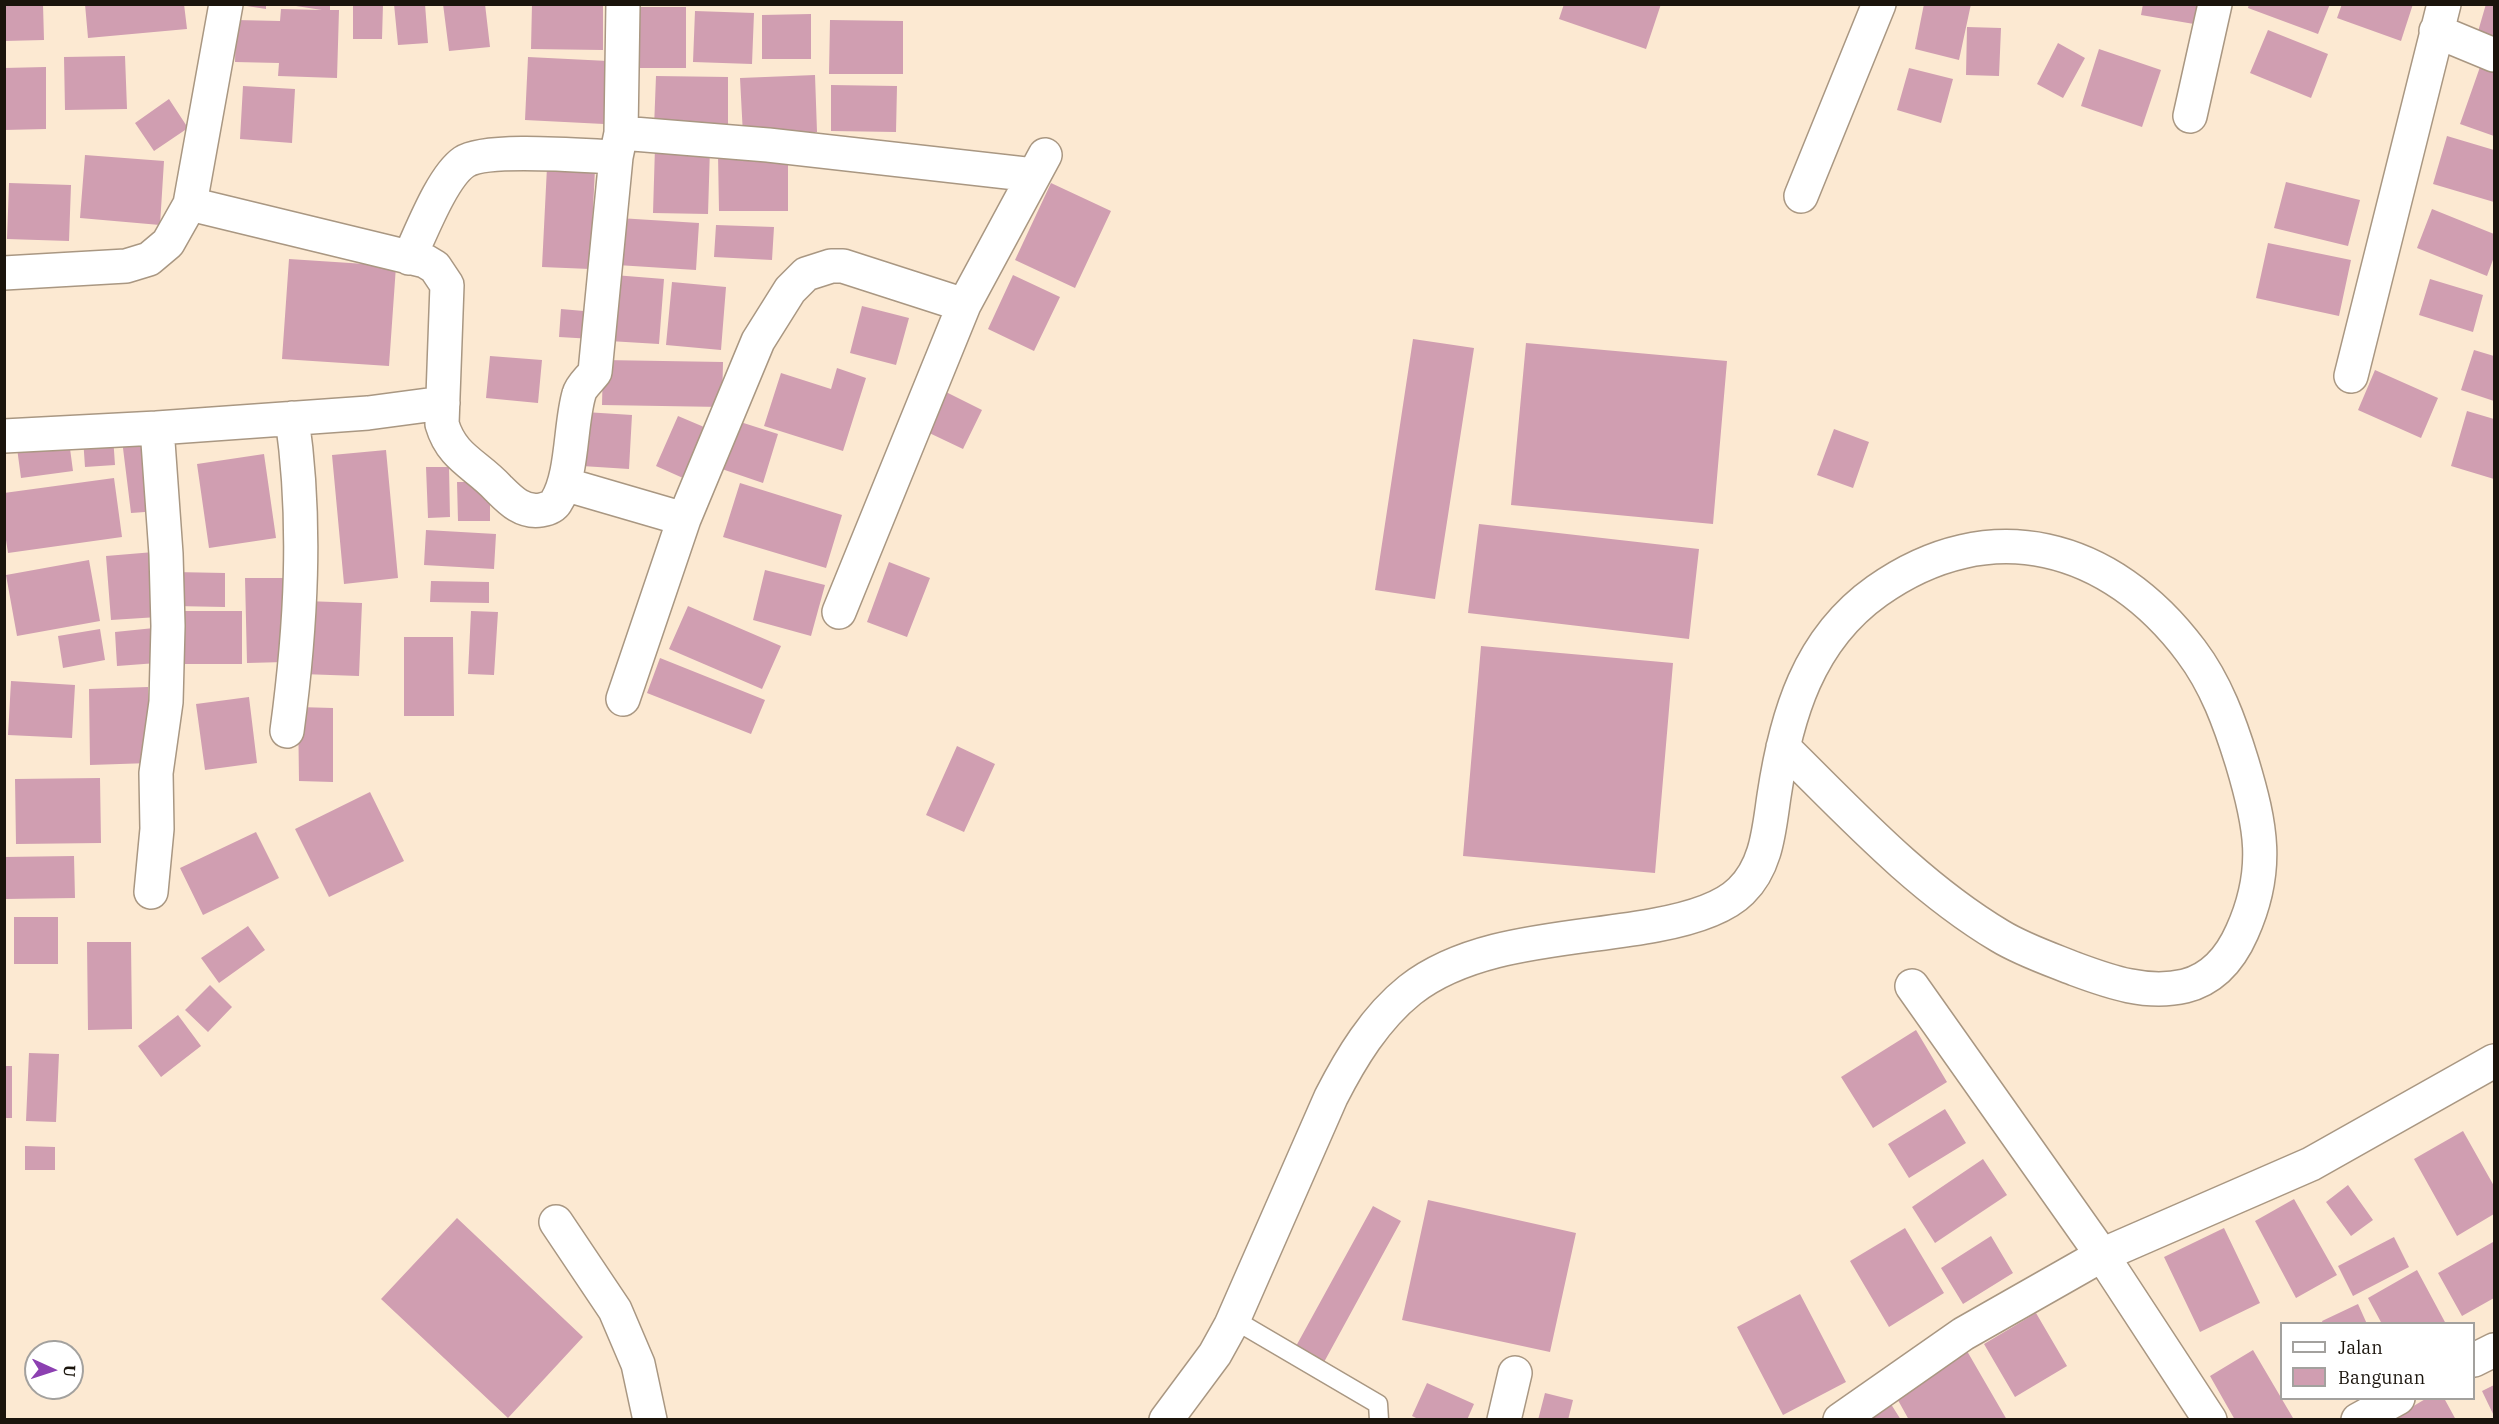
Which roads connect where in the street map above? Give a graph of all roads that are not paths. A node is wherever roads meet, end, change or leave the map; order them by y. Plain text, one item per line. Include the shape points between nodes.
1 (226, 4) edge
2 (623, 4) edge
3 (1879, 4) edge
4 (2215, 4) edge
5 (2440, 18) edge
6 (2494, 55) edge
7 (2190, 117) dead end
8 (618, 145) junction
9 (1801, 196) dead end
10 (190, 204) junction
11 (409, 258) junction
12 (4, 273) edge
13 (964, 305) junction
14 (2351, 376) dead end
15 (443, 403) junction
16 (291, 418) junction
17 (158, 428) junction
18 (4, 436) edge
19 (564, 484) junction
20 (684, 519) junction
21 (840, 612) dead end
22 (623, 699) dead end
23 (287, 731) dead end
24 (1783, 747) junction
25 (152, 892) dead end
26 (1912, 986) dead end
27 (2494, 1061) edge
28 (556, 1222) dead end
29 (2102, 1255) junction
30 (1233, 1319) junction
31 (2494, 1350) edge
32 (2475, 1360) edge
33 (1515, 1373) dead end
34 (2394, 1400) edge
35 (650, 1419) edge
36 (1166, 1419) edge
37 (1379, 1419) edge
38 (1504, 1419) edge
39 (1840, 1419) edge
40 (2210, 1419) edge
41 (2358, 1419) edge

1 - 10 street
2 - 8 street
3 - 9 street
4 - 7 street
5 - 6 street
5 - 14 street
8 - 11 street via 487,155 465,161 448,180
8 - 13 street via 768,145 1040,165
8 - 19 street via 595,372 579,392
10 - 11 street
10 - 12 street via 168,243 149,259 126,266
11 - 15 street via 435,267 447,285
13 - 20 street via 843,266 806,274 790,290 758,341
13 - 21 street
15 - 16 street
15 - 19 street via 442,424 453,449 512,502 536,511 548,508 555,504
16 - 17 street
16 - 23 street via 298,465 302,550
17 - 18 street
17 - 25 street via 168,626 166,702 156,773
19 - 20 street
20 - 22 street
24 - 24 street via 1803,679 1825,642 1850,613 1878,590 1947,555 2011,547 2055,551 2129,586 2159,613 2193,653 2215,690 2232,730 2259,831 2261,872 2250,915 2235,949 2218,969 2201,980 2183,987 2156,989 2103,980 2004,939 1948,901
24 - 30 street via 1763,856 1740,892 1726,902 1670,922 1537,941 1482,956 1444,970 1410,990 1381,1020 1350,1061 1331,1097
26 - 29 street
27 - 29 street via 2311,1164
28 - 35 street via 615,1310 638,1364
29 - 39 street via 1963,1334
29 - 40 street
30 - 36 street via 1215,1354
30 - 37 lane via 1378,1404
31 - 32 street
33 - 38 street
34 - 41 street

